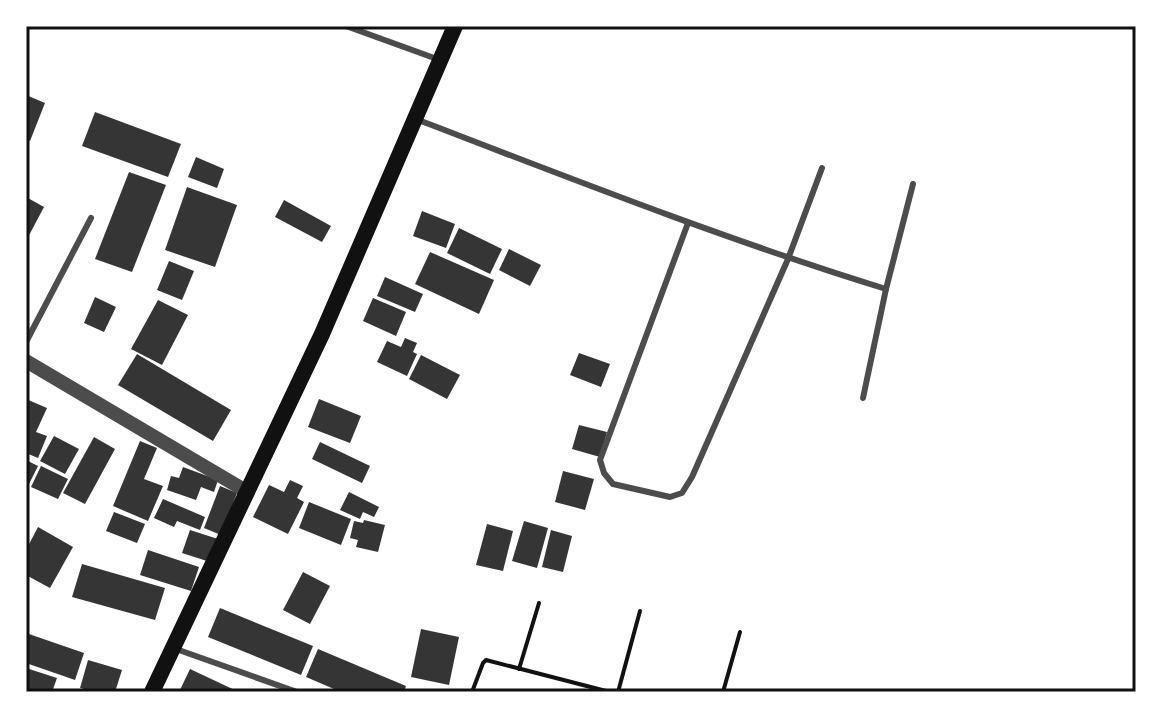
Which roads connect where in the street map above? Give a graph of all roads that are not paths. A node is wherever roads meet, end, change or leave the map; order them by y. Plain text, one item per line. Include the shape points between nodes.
1 (346, 26) edge
2 (455, 26) edge
3 (440, 60) junction
4 (416, 119) junction
5 (822, 168) dead end
6 (913, 184) dead end
7 (91, 218) dead end
8 (688, 223) junction
9 (788, 259) junction
10 (886, 289) junction
11 (26, 342) edge
12 (26, 361) edge
13 (863, 398) dead end
14 (246, 491) junction
15 (173, 648) junction
16 (152, 692) edge
17 (297, 692) edge

1 - 3 lane
2 - 3 main road
3 - 4 main road
4 - 8 lane
4 - 14 main road
5 - 9 lane
6 - 10 lane
7 - 11 lane
8 - 9 lane
8 - 9 lane via 600,460 613,484 670,497 687,487
9 - 10 lane
10 - 13 lane
12 - 14 street
14 - 15 main road
15 - 16 main road
15 - 17 lane

